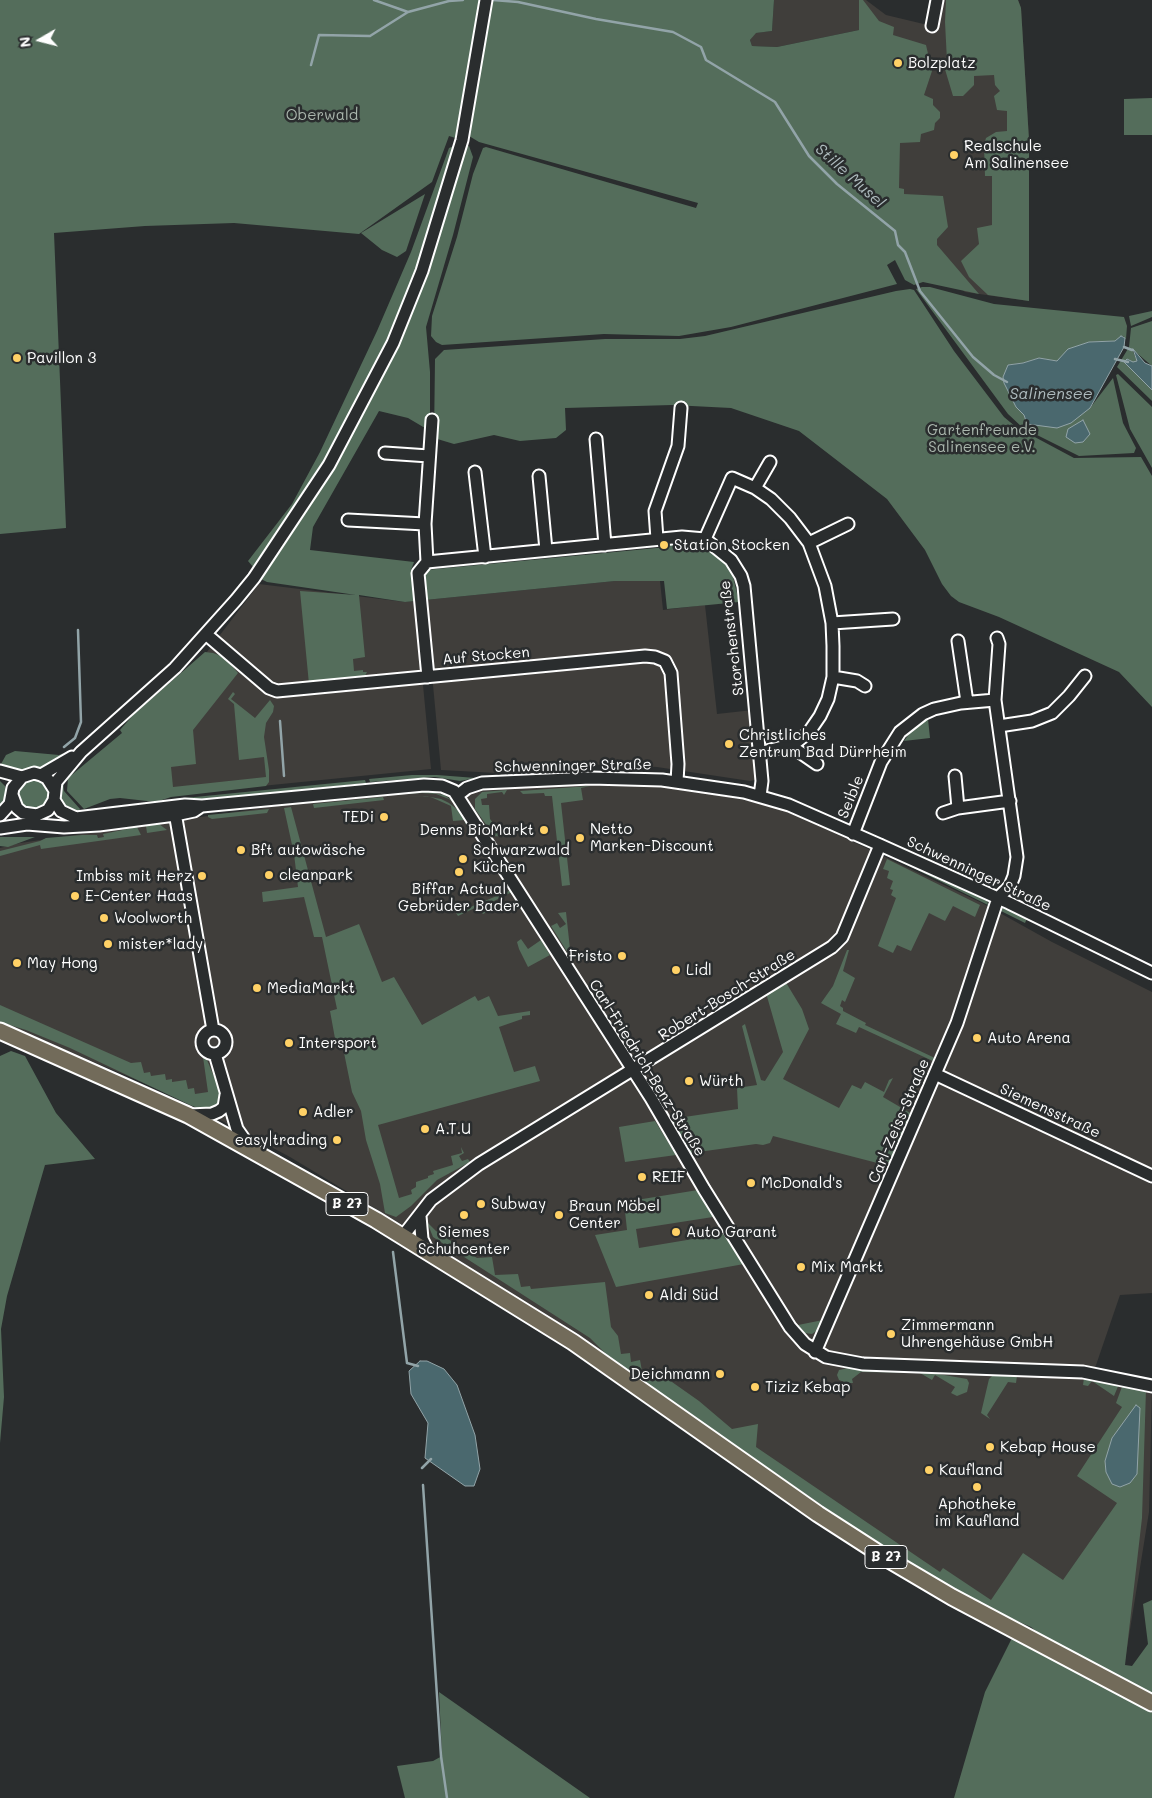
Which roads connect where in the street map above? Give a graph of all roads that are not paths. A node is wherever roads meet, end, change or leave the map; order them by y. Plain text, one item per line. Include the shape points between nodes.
1 (486, 0) edge
2 (937, 0) edge
3 (932, 26) dead end
4 (681, 408) dead end
5 (432, 420) dead end
6 (596, 439) dead end
7 (385, 453) dead end
8 (429, 456) junction
9 (770, 462) dead end
10 (476, 472) dead end
11 (539, 476) dead end
12 (755, 488) junction
13 (348, 520) dead end
14 (424, 524) junction
15 (848, 524) dead end
16 (657, 539) junction
17 (705, 539) junction
18 (810, 543) junction
19 (605, 544) junction
20 (546, 550) junction
21 (485, 556) junction
22 (426, 562) junction
23 (892, 620) dead end
24 (832, 623) junction
25 (207, 635) junction
26 (997, 638) dead end
27 (958, 641) dead end
28 (1085, 676) dead end
29 (428, 677) junction
30 (833, 677) junction
31 (865, 686) dead end
32 (995, 700) junction
33 (967, 702) junction
34 (999, 726) junction
35 (791, 746) junction
36 (81, 752) junction
37 (759, 753) junction
38 (817, 764) dead end
39 (0, 771) edge
40 (41, 775) junction
41 (0, 776) edge
42 (955, 776) dead end
43 (22, 777) junction
44 (677, 782) junction
45 (13, 791) junction
46 (54, 794) junction
47 (458, 795) junction
48 (760, 796) junction
49 (1010, 801) junction
50 (958, 808) junction
51 (174, 811) junction
52 (23, 813) junction
53 (43, 813) junction
54 (943, 813) dead end
55 (0, 815) edge
56 (0, 821) edge
57 (87, 826) junction
58 (0, 828) edge
59 (853, 834) junction
60 (880, 845) junction
61 (998, 898) junction
62 (1152, 973) edge
63 (213, 1030) junction
64 (0, 1032) edge
65 (215, 1054) junction
66 (632, 1070) junction
67 (935, 1074) junction
68 (226, 1094) junction
69 (188, 1115) junction
70 (252, 1150) junction
71 (1152, 1176) edge
72 (420, 1216) junction
73 (403, 1236) junction
74 (428, 1251) junction
75 (815, 1352) junction
76 (1152, 1386) edge
77 (1152, 1703) edge

1 - 25 street via 460,150 422,271 393,343 329,466 254,578
2 - 3 street
4 - 16 street via 678,446 655,511
5 - 8 street
6 - 19 street
7 - 8 street
8 - 14 street
9 - 12 street
10 - 21 street
11 - 20 street
12 - 17 street via 732,478
12 - 18 street via 771,499
13 - 14 street
14 - 22 street
15 - 18 street
16 - 17 street
16 - 19 street
17 - 37 street, Storchenstraße via 725,553 741,576
18 - 24 street via 825,586
19 - 20 street
20 - 21 street
21 - 22 street
22 - 29 street via 418,573
23 - 24 street
24 - 30 street
25 - 29 street, Auf Stocken via 269,688 277,691
25 - 36 street
26 - 32 street
27 - 33 street
28 - 34 street via 1052,713 1032,721
29 - 44 street, Auf Stocken via 645,656 660,659 671,673
30 - 31 street
30 - 35 street via 820,716 809,732
32 - 33 street, Seible
32 - 34 street
33 - 59 street, Seible via 923,714 900,732 881,762
34 - 49 street
35 - 37 street
35 - 38 street
36 - 40 street
36 - 46 street via 59,778
37 - 48 street, Storchenstraße
39 - 43 street
40 - 43 street via 34,773
40 - 46 street via 47,778
41 - 45 street
42 - 50 street
43 - 45 street
44 - 47 street, Schwenninger Straße via 591,778 512,781 482,783
44 - 48 street, Schwenninger Straße
45 - 52 street via 17,808
45 - 55 street via 10,804
46 - 51 street via 61,811 76,818
46 - 53 street
47 - 51 street via 442,786 424,785
47 - 66 street, Carl-Friedrich-Benz-Straße
48 - 59 street, Schwenninger Straße via 789,805
49 - 50 street
49 - 61 street via 1017,867 1010,886
50 - 54 street
51 - 57 street
51 - 63 street
52 - 53 street
52 - 56 street
53 - 57 street
57 - 58 street via 27,824
59 - 60 street, Schwenninger Straße
60 - 61 street, Schwenninger Straße
60 - 66 street, Robert-Bosch-Straße via 842,937 832,947
61 - 62 street, Schwenninger Straße
61 - 67 street, Carl-Zeiss-Straße via 957,1023
63 - 65 street via 204,1036 202,1044 208,1052
63 - 65 street via 220,1031 226,1041 224,1048
64 - 69 main road, B 27
65 - 68 street
66 - 72 street, Robert-Bosch-Straße via 479,1164 431,1200
66 - 75 street, Carl-Friedrich-Benz-Straße via 790,1327
67 - 71 street, Siemensstraße
67 - 75 street, Carl-Zeiss-Straße
68 - 69 street via 224,1107 219,1111
68 - 70 street via 238,1133
69 - 70 main road, B 27
70 - 73 main road, B 27
72 - 73 street, Robert-Bosch-Straße
72 - 74 street via 422,1239
73 - 74 main road, B 27
74 - 77 main road, B 27 via 573,1342 810,1509 891,1561
75 - 76 street via 862,1364 1083,1372

